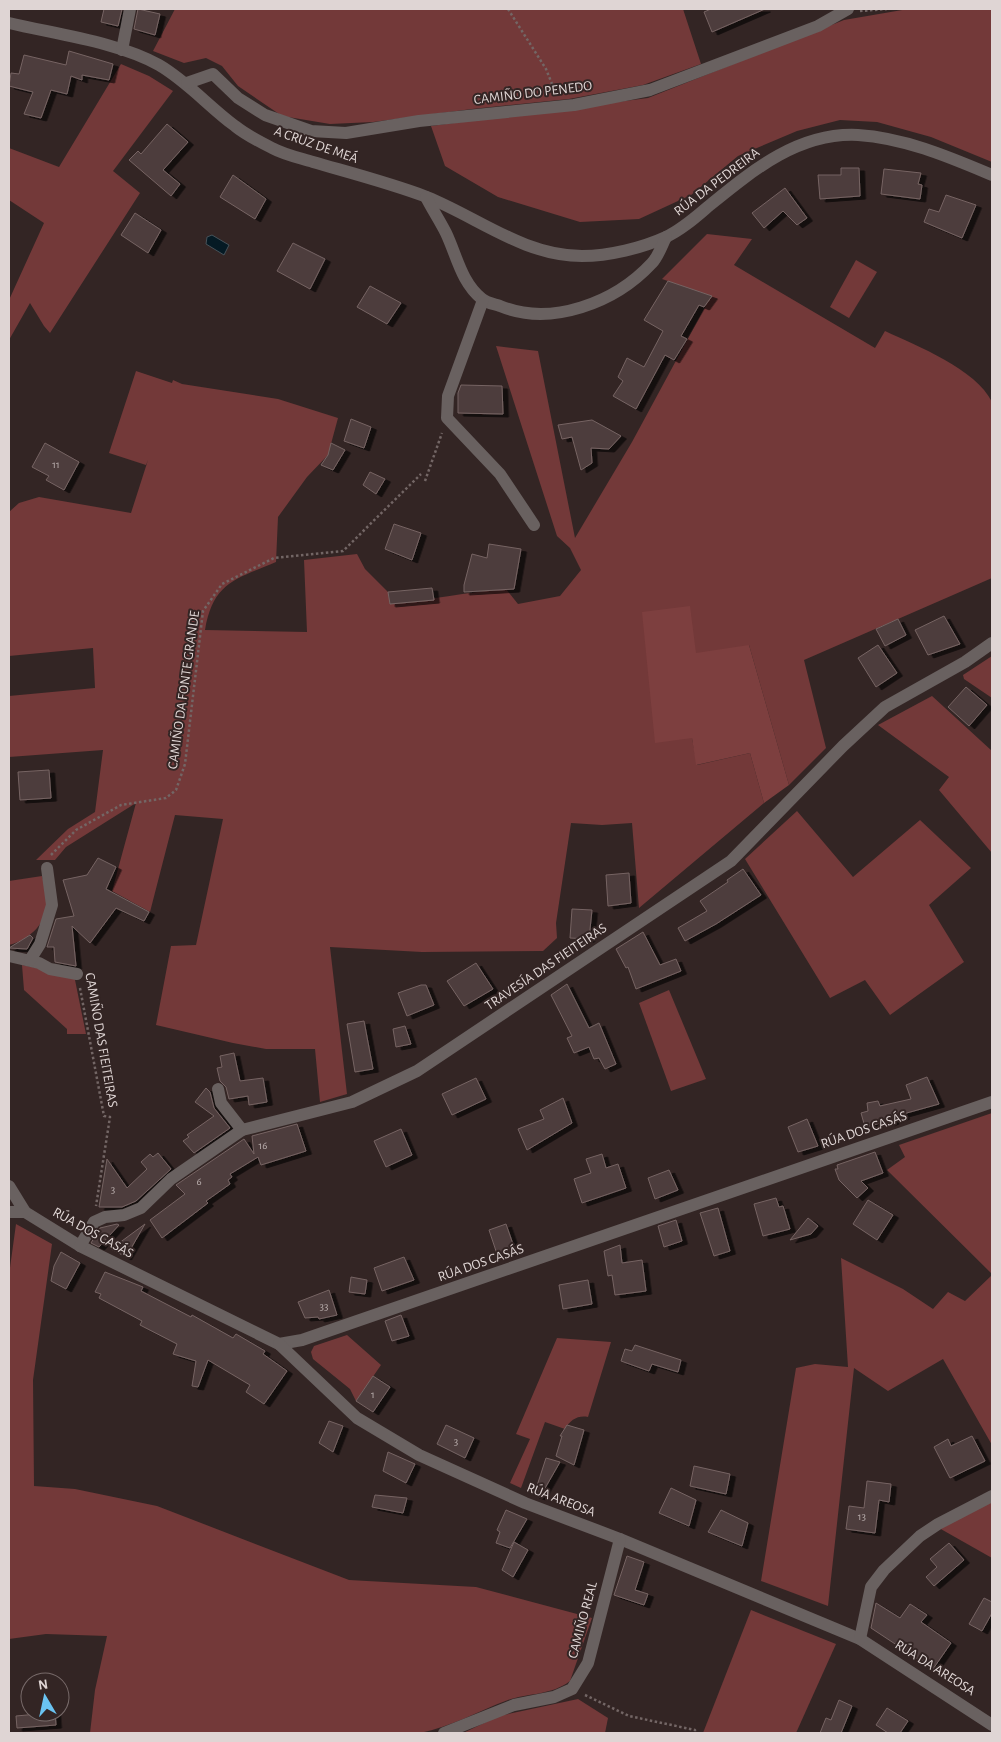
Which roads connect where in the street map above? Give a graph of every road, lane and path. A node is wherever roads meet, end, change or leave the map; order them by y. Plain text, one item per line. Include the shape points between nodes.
1 (130, 9) edge
2 (508, 9) edge
3 (887, 9) edge
4 (847, 10) edge
5 (9, 23) edge
6 (122, 50) junction
7 (187, 83) junction
8 (558, 106) junction
9 (992, 175) edge
10 (426, 197) junction
11 (666, 237) junction
12 (515, 242) joint
13 (483, 300) junction
14 (447, 418) junction
15 (421, 474) dead end
16 (425, 481) dead end
17 (534, 525) dead end
18 (992, 643) edge
19 (47, 868) joint
20 (9, 956) edge
21 (30, 960) junction
22 (77, 974) joint
23 (218, 1089) dead end
24 (992, 1102) edge
25 (242, 1130) junction
26 (9, 1186) edge
27 (9, 1212) edge
28 (25, 1212) junction
29 (94, 1222) junction
30 (80, 1246) junction
31 (278, 1344) junction
32 (992, 1496) edge
33 (620, 1539) junction
34 (860, 1639) junction
35 (572, 1689) junction
36 (992, 1725) edge
37 (444, 1733) edge
38 (696, 1733) edge

1 - 6 street
2 - 8 path via 546,68 555,86
3 - 4 path
4 - 8 street, CAMIÑO DO PENEDO via 818,26 650,90
5 - 6 street, A CRUZ DE MEÁ
6 - 7 street, A CRUZ DE MEÁ via 161,66
7 - 8 street, CAMIÑO DO PENEDO via 213,74 238,98 265,115 310,131 346,133 419,121
7 - 10 street, A CRUZ DE MEÁ via 235,127 275,150
9 - 11 street, RÚA DA PEDREIRA via 900,142 856,135 818,139 784,151 751,172 689,223
10 - 12 street, A CRUZ DE MEÁ
10 - 13 street via 446,234 457,264 471,288
11 - 12 street, RÚA DA PEDREIRA via 622,251 583,256 546,252
11 - 13 street via 652,263 622,287 567,312 537,315 511,311
13 - 14 street via 448,396
14 - 16 path
14 - 17 street via 500,474
15 - 19 path, CAMIÑO DA FONTE GRANDE via 343,551 274,558 222,584 204,611 185,764 176,790 166,798 122,805 76,830 52,853
18 - 25 street, TRAVESÍA DAS FIEITEIRAS via 886,707 843,746 731,861 417,1071 352,1102
19 - 21 street via 52,905 40,944
20 - 21 street
21 - 22 street via 50,969
22 - 29 path, CAMIÑO DAS FIEITEIRAS via 104,1116 110,1117
23 - 25 street via 221,1103
24 - 31 street, RÚA DOS CASÁS via 302,1340
25 - 29 street, TRAVESÍA DAS FIEITEIRAS via 171,1179 141,1208
26 - 28 street, RÚA DOS CASÁS
27 - 28 street
28 - 30 street, RÚA DOS CASÁS
29 - 30 street
30 - 31 street, RÚA DOS CASÁS
31 - 33 street, RÚA AREOSA via 357,1418 418,1455 525,1503
32 - 34 street via 920,1536 884,1570 871,1587
33 - 34 street, RÚA AREOSA
33 - 35 street, CAMIÑO REAL via 588,1663
34 - 36 street, RÚA DA AREOSA
35 - 37 street via 554,1697 514,1705
35 - 38 path via 629,1716 695,1730

